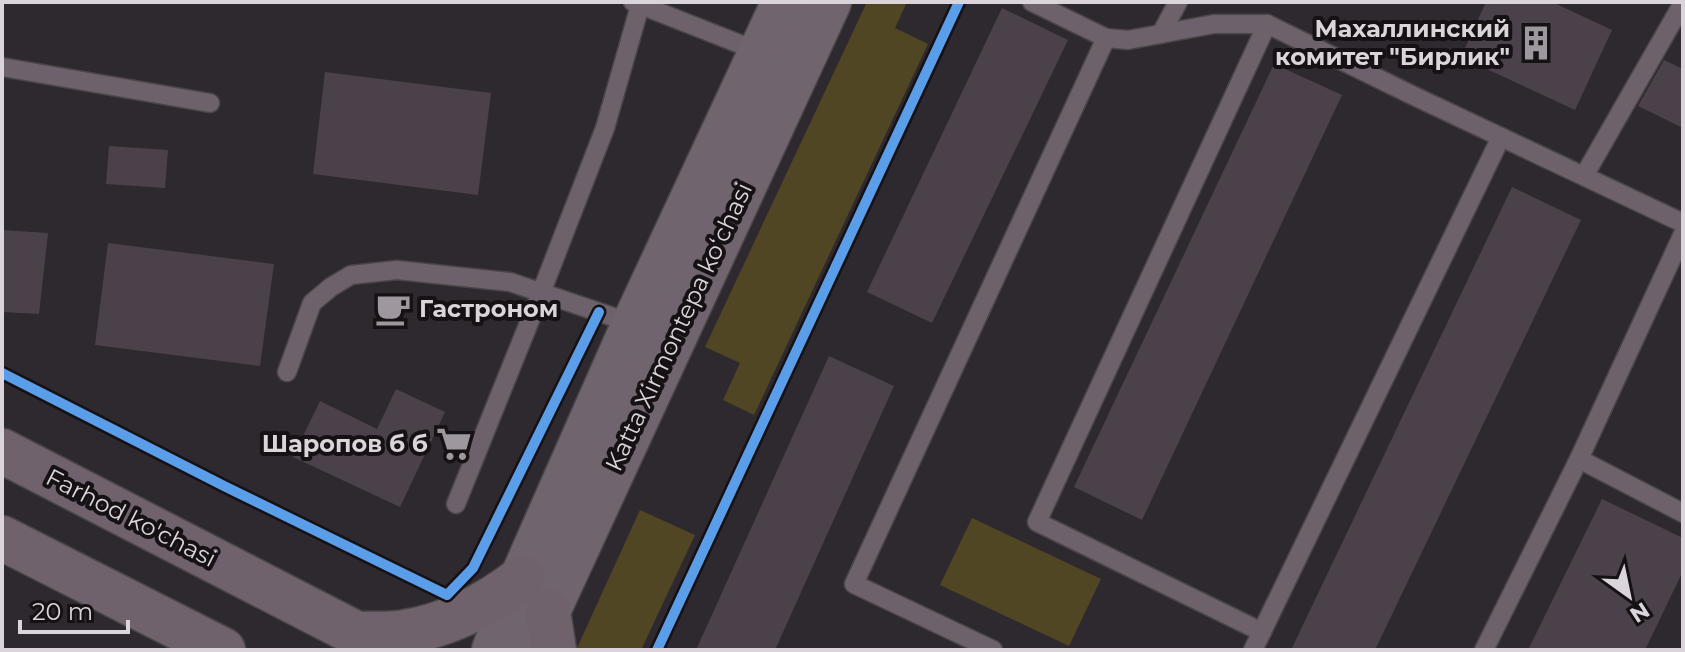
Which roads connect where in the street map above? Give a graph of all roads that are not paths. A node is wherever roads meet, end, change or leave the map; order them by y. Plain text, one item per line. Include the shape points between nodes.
1 (784, 2) edge
2 (829, 2) edge
3 (1032, 2) edge
4 (1178, 2) edge
5 (638, 3) edge
6 (1683, 3) edge
7 (1267, 24) junction
8 (1161, 34) junction
9 (1106, 38) junction
10 (760, 52) junction
11 (2, 67) edge
12 (210, 103) dead end
13 (1501, 137) junction
14 (1584, 176) junction
15 (1683, 223) edge
16 (1683, 234) edge
17 (541, 293) junction
18 (634, 324) junction
19 (287, 372) dead end
20 (2, 451) edge
21 (1579, 459) junction
22 (456, 504) dead end
23 (1683, 513) edge
24 (2, 538) edge
25 (541, 613) edge
26 (1262, 632) junction
27 (372, 642) edge
28 (223, 650) edge
29 (494, 650) edge
30 (524, 650) edge
31 (993, 650) edge
32 (1253, 650) edge
33 (1484, 650) edge

1 - 10 main road, Katta Xirmontepa koʻchasi
2 - 25 main road, Katta Xirmontepa koʻchasi
3 - 9 lane
4 - 8 lane
5 - 10 lane
5 - 17 lane via 605,128
6 - 14 lane
7 - 8 lane via 1214,24
7 - 13 lane
7 - 26 lane via 1037,522
8 - 9 lane
9 - 31 lane via 854,584
10 - 18 main road, Katta Xirmontepa koʻchasi
11 - 12 lane
13 - 14 lane
13 - 26 lane
14 - 15 lane
16 - 21 lane
17 - 18 lane
17 - 19 lane via 510,282 397,270 351,275 312,303
17 - 22 lane
18 - 25 main road, Katta Xirmontepa koʻchasi
20 - 27 main road, Farhod ko'chasi
21 - 23 lane
21 - 33 lane
24 - 28 main road
25 - 27 main road via 494,599 454,619
25 - 29 main road, Katta Xirmontepa koʻchasi
25 - 30 main road, Katta Xirmontepa koʻchasi
26 - 32 lane

